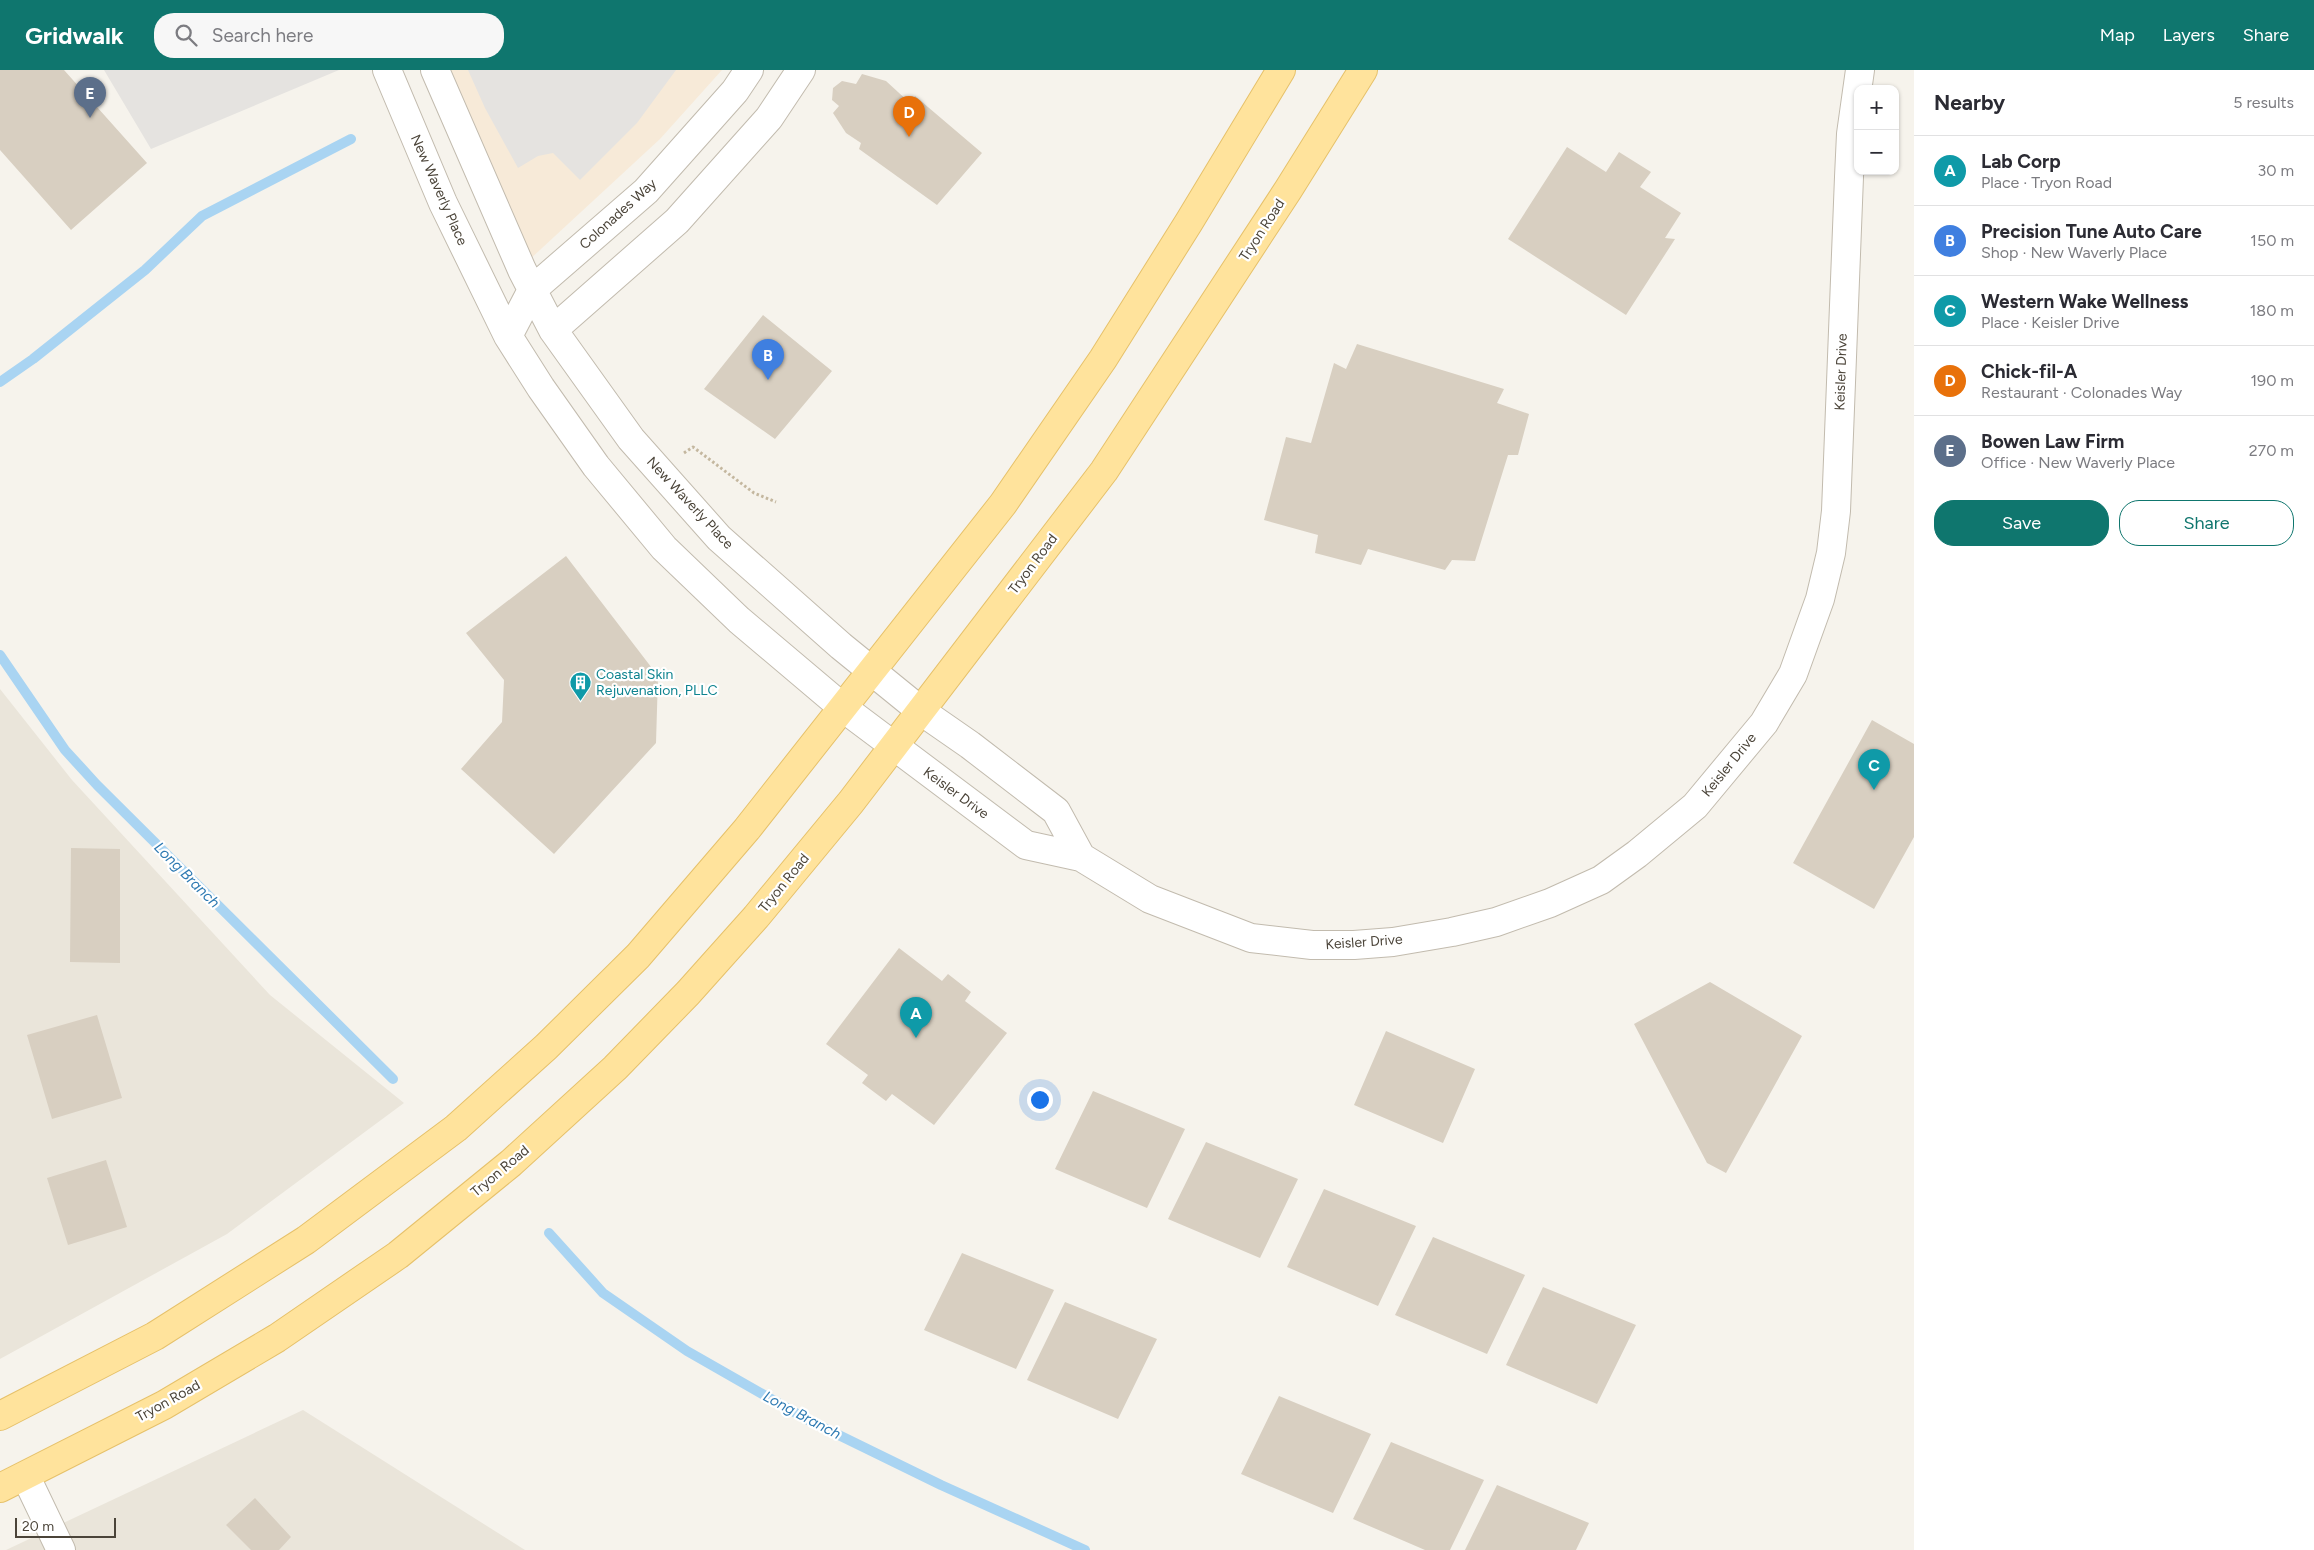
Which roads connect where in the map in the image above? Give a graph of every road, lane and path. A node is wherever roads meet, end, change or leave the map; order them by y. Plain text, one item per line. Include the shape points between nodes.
1 (387, 70) edge
2 (435, 70) edge
3 (749, 70) edge
4 (801, 70) edge
5 (1281, 70) edge
6 (1363, 70) edge
7 (1860, 70) edge
8 (532, 290) junction
9 (552, 330) junction
10 (508, 336) junction
11 (681, 455) dead end
12 (776, 502) dead end
13 (871, 672) junction
14 (842, 708) junction
15 (921, 711) junction
16 (893, 747) junction
17 (1081, 857) junction
18 (0, 1416) edge
19 (26, 1477) junction
20 (0, 1488) edge
21 (61, 1550) edge

1 - 10 street, New Waverly Place via 443,203
2 - 8 street, New Waverly Place
3 - 8 street, Colonades Way via 735,91 646,191
4 - 9 street via 769,118 677,221
5 - 13 main road via 1103,359 1003,504
6 - 15 main road, Tryon Road via 1104,472
7 - 17 street, Keisler Drive via 1850,152 1836,512 1831,553 1820,599 1793,674 1764,723 1696,806 1601,880 1550,903 1496,922 1393,942 1312,945 1251,938 1150,899
8 - 9 street, New Waverly Place
8 - 10 street, Colonades Way
9 - 10 street
9 - 13 street, New Waverly Place via 631,439 719,538
10 - 14 street, New Waverly Place via 596,466 664,548 738,620
11 - 12 path via 692,447 754,493
13 - 14 main road
13 - 15 street, New Waverly Place
14 - 16 street, Keisler Drive
14 - 18 main road via 747,829 638,956 546,1047 456,1128 306,1240 155,1336
15 - 16 main road, Tryon Road
15 - 17 street via 1056,811
16 - 17 street, Keisler Drive via 1026,845
16 - 19 main road, Tryon Road via 756,918 688,993 615,1068 511,1163 398,1255 277,1338 164,1405
19 - 20 main road, Tryon Road
19 - 21 street

